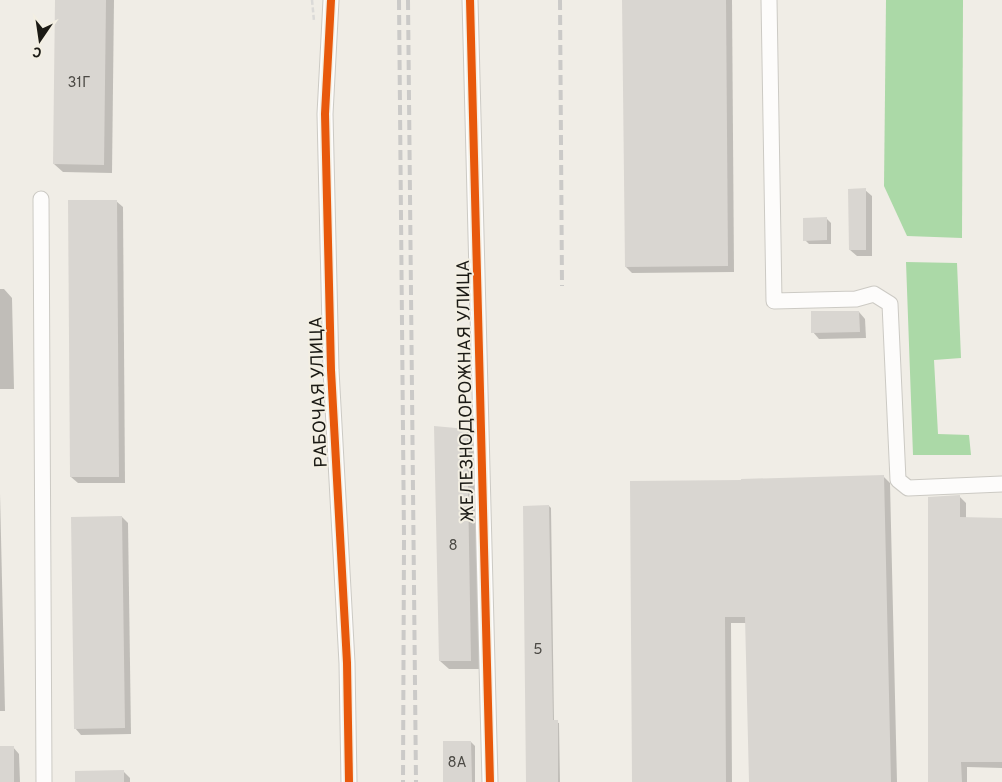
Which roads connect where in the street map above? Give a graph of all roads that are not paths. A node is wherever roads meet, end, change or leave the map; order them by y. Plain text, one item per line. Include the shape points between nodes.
1 (331, 0) edge
2 (470, 0) edge
3 (769, 0) edge
4 (41, 199) dead end
5 (1002, 484) edge
6 (44, 782) edge
7 (349, 782) edge
8 (490, 782) edge

1 - 7 street, РАБОЧАЯ УЛИЦА via 325,114 330,360 347,663
2 - 8 street, ЖЕЛЕЗНОДОРОЖНАЯ УЛИЦА
3 - 5 street via 774,301 856,299 874,294 890,304 898,480 908,488
4 - 6 street

